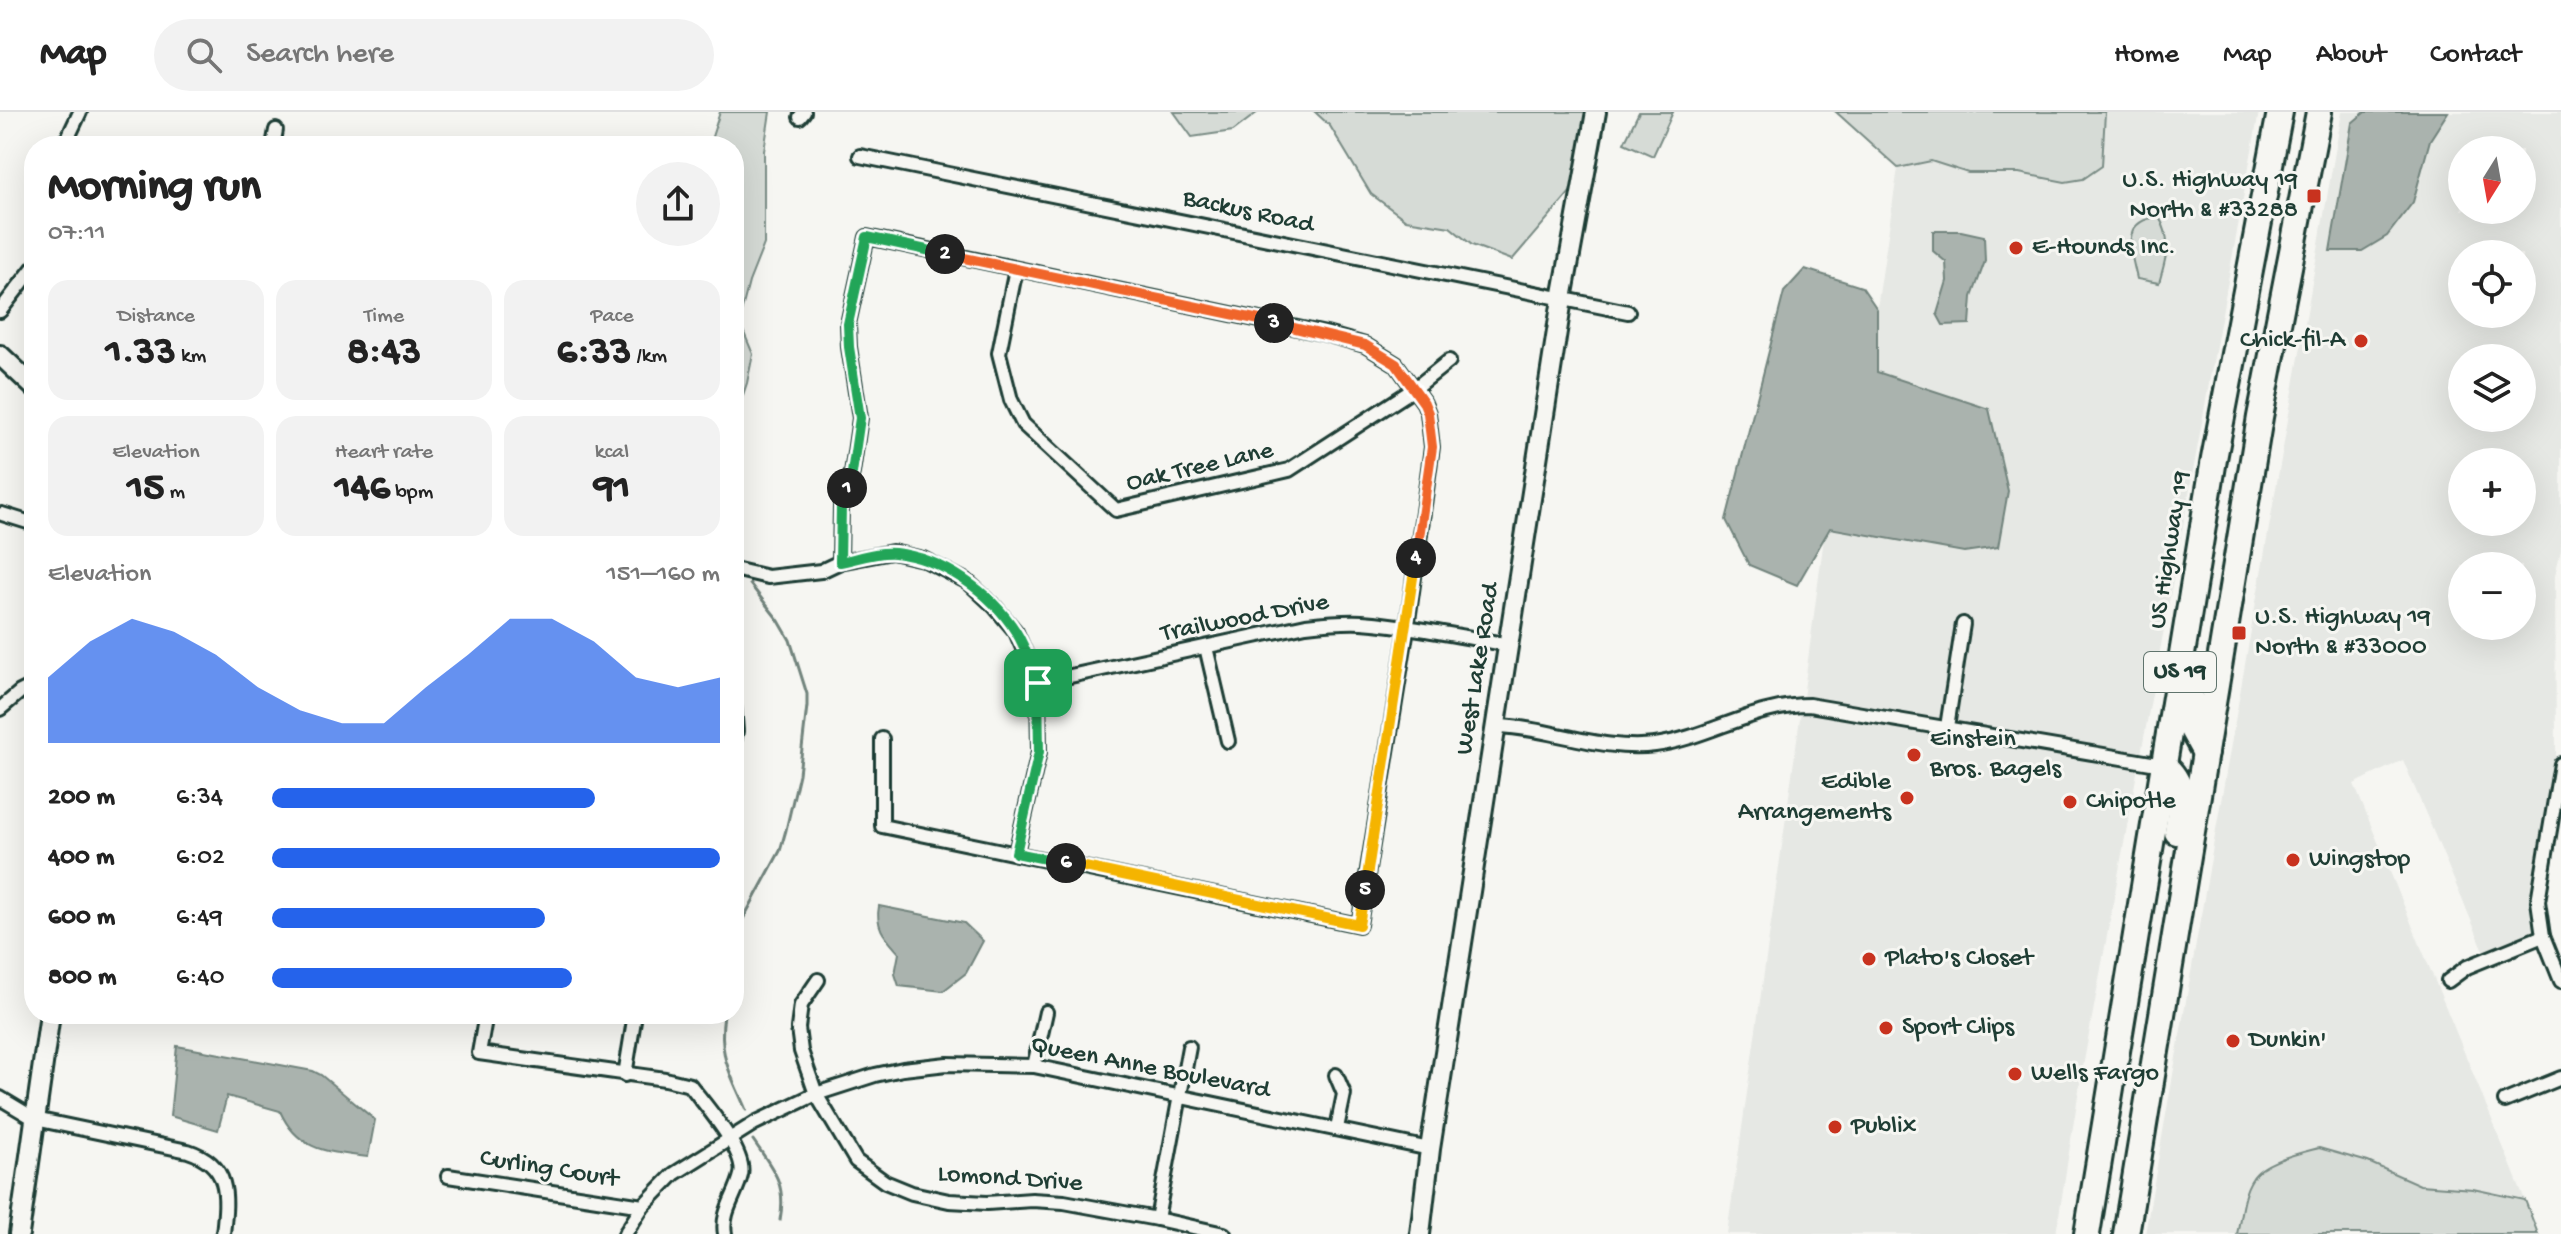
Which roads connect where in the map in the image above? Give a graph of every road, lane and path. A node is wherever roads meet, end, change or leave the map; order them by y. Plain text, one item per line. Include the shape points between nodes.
1 (80, 112) edge
2 (1596, 112) edge
3 (2280, 112) edge
4 (2319, 112) edge
5 (276, 130) dead end
6 (69, 136) edge
7 (275, 136) edge
8 (860, 156) dead end
9 (1016, 269) junction
10 (24, 280) edge
11 (1562, 299) junction
12 (0, 311) edge
13 (1628, 312) dead end
14 (0, 355) edge
15 (1449, 361) dead end
16 (24, 378) edge
17 (1414, 389) junction
18 (2, 514) edge
19 (24, 521) edge
20 (840, 562) junction
21 (744, 571) edge
22 (1963, 624) dead end
23 (1407, 628) junction
24 (1509, 645) junction
25 (2185, 645) junction
26 (1206, 647) junction
27 (1038, 683) junction
28 (24, 690) edge
29 (0, 709) edge
30 (1496, 726) junction
31 (1947, 727) junction
32 (882, 739) dead end
33 (1228, 741) dead end
34 (2205, 753) junction
35 (2561, 764) edge
36 (2163, 765) junction
37 (2556, 832) edge
38 (1016, 853) junction
39 (2543, 936) junction
40 (818, 980) dead end
41 (2448, 981) dead end
42 (2561, 981) edge
43 (2167, 985) junction
44 (1046, 1012) dead end
45 (49, 1024) edge
46 (484, 1024) edge
47 (633, 1024) edge
48 (1189, 1047) dead end
49 (1034, 1066) junction
50 (625, 1075) junction
51 (1336, 1075) dead end
52 (2561, 1078) edge
53 (816, 1094) junction
54 (1180, 1095) junction
55 (0, 1098) edge
56 (2505, 1101) dead end
57 (35, 1119) junction
58 (1337, 1128) junction
59 (728, 1138) junction
60 (1430, 1149) junction
61 (448, 1176) dead end
62 (643, 1206) junction
63 (1157, 1219) junction
64 (19, 1234) edge
65 (223, 1234) edge
66 (625, 1234) edge
67 (725, 1234) edge
68 (1224, 1234) edge
69 (1420, 1234) edge
70 (2087, 1234) edge
71 (2126, 1234) edge

1 - 6 street
2 - 11 street, West Lake Road
3 - 25 highway, US Highway 19 / US 19 via 2214,459
4 - 34 highway, US 19 via 2260,417
5 - 7 street
8 - 11 street, Backus Road
9 - 17 street via 1365,345 1396,364
9 - 17 street, Oak Tree Lane via 999,353 1011,400 1023,424 1116,510 1289,470
9 - 20 street via 867,237 848,324 860,418 841,506
10 - 12 street
11 - 13 street, Backus Road
11 - 24 street, West Lake Road
14 - 16 street
15 - 17 street
17 - 23 street via 1428,413 1432,447
18 - 19 street
20 - 21 street via 821,571 768,577
20 - 27 street via 892,552 923,559 968,582 1016,632
22 - 31 street
23 - 24 street, Trailwood Drive
23 - 26 street, Trailwood Drive via 1359,622 1306,625
23 - 38 street via 1359,925
24 - 30 street, West Lake Road
25 - 34 highway via 2196,657 2189,724
25 - 36 highway, US Highway 19 / US 19
26 - 27 street, Trailwood Drive
26 - 33 street
27 - 38 street via 1039,752
28 - 29 street
30 - 31 street via 1651,745 1796,705
30 - 60 street, West Lake Road
31 - 36 street
32 - 38 street via 882,826
34 - 43 highway, US 19
35 - 37 street
36 - 43 highway via 2180,783 2181,807 2165,904
36 - 70 highway, US Highway 19 / US 19
37 - 39 street via 2538,901
39 - 41 street via 2467,967
39 - 42 street
40 - 53 street, Lomond Drive via 801,1005 798,1028
43 - 71 highway, US 19
44 - 49 street
45 - 57 street
46 - 50 street via 479,1053
47 - 50 street
48 - 54 street
49 - 53 street, Queen Anne Boulevard via 903,1069
49 - 54 street, Queen Anne Boulevard
50 - 59 street via 690,1085
51 - 58 street via 1344,1094
52 - 56 street
53 - 59 street, Queen Anne Boulevard
53 - 63 street, Lomond Drive via 861,1167 912,1193 949,1201 1064,1202
54 - 58 street, Queen Anne Boulevard
54 - 63 street
55 - 57 street
57 - 64 street
57 - 65 street via 188,1151 207,1160 225,1189
58 - 60 street, Queen Anne Boulevard
59 - 62 street, Queen Anne Boulevard via 674,1174
59 - 67 street via 742,1171 725,1216
60 - 69 street, West Lake Road
61 - 62 street, Curling Court
62 - 66 street, Queen Anne Boulevard
63 - 68 street, Lomond Drive

